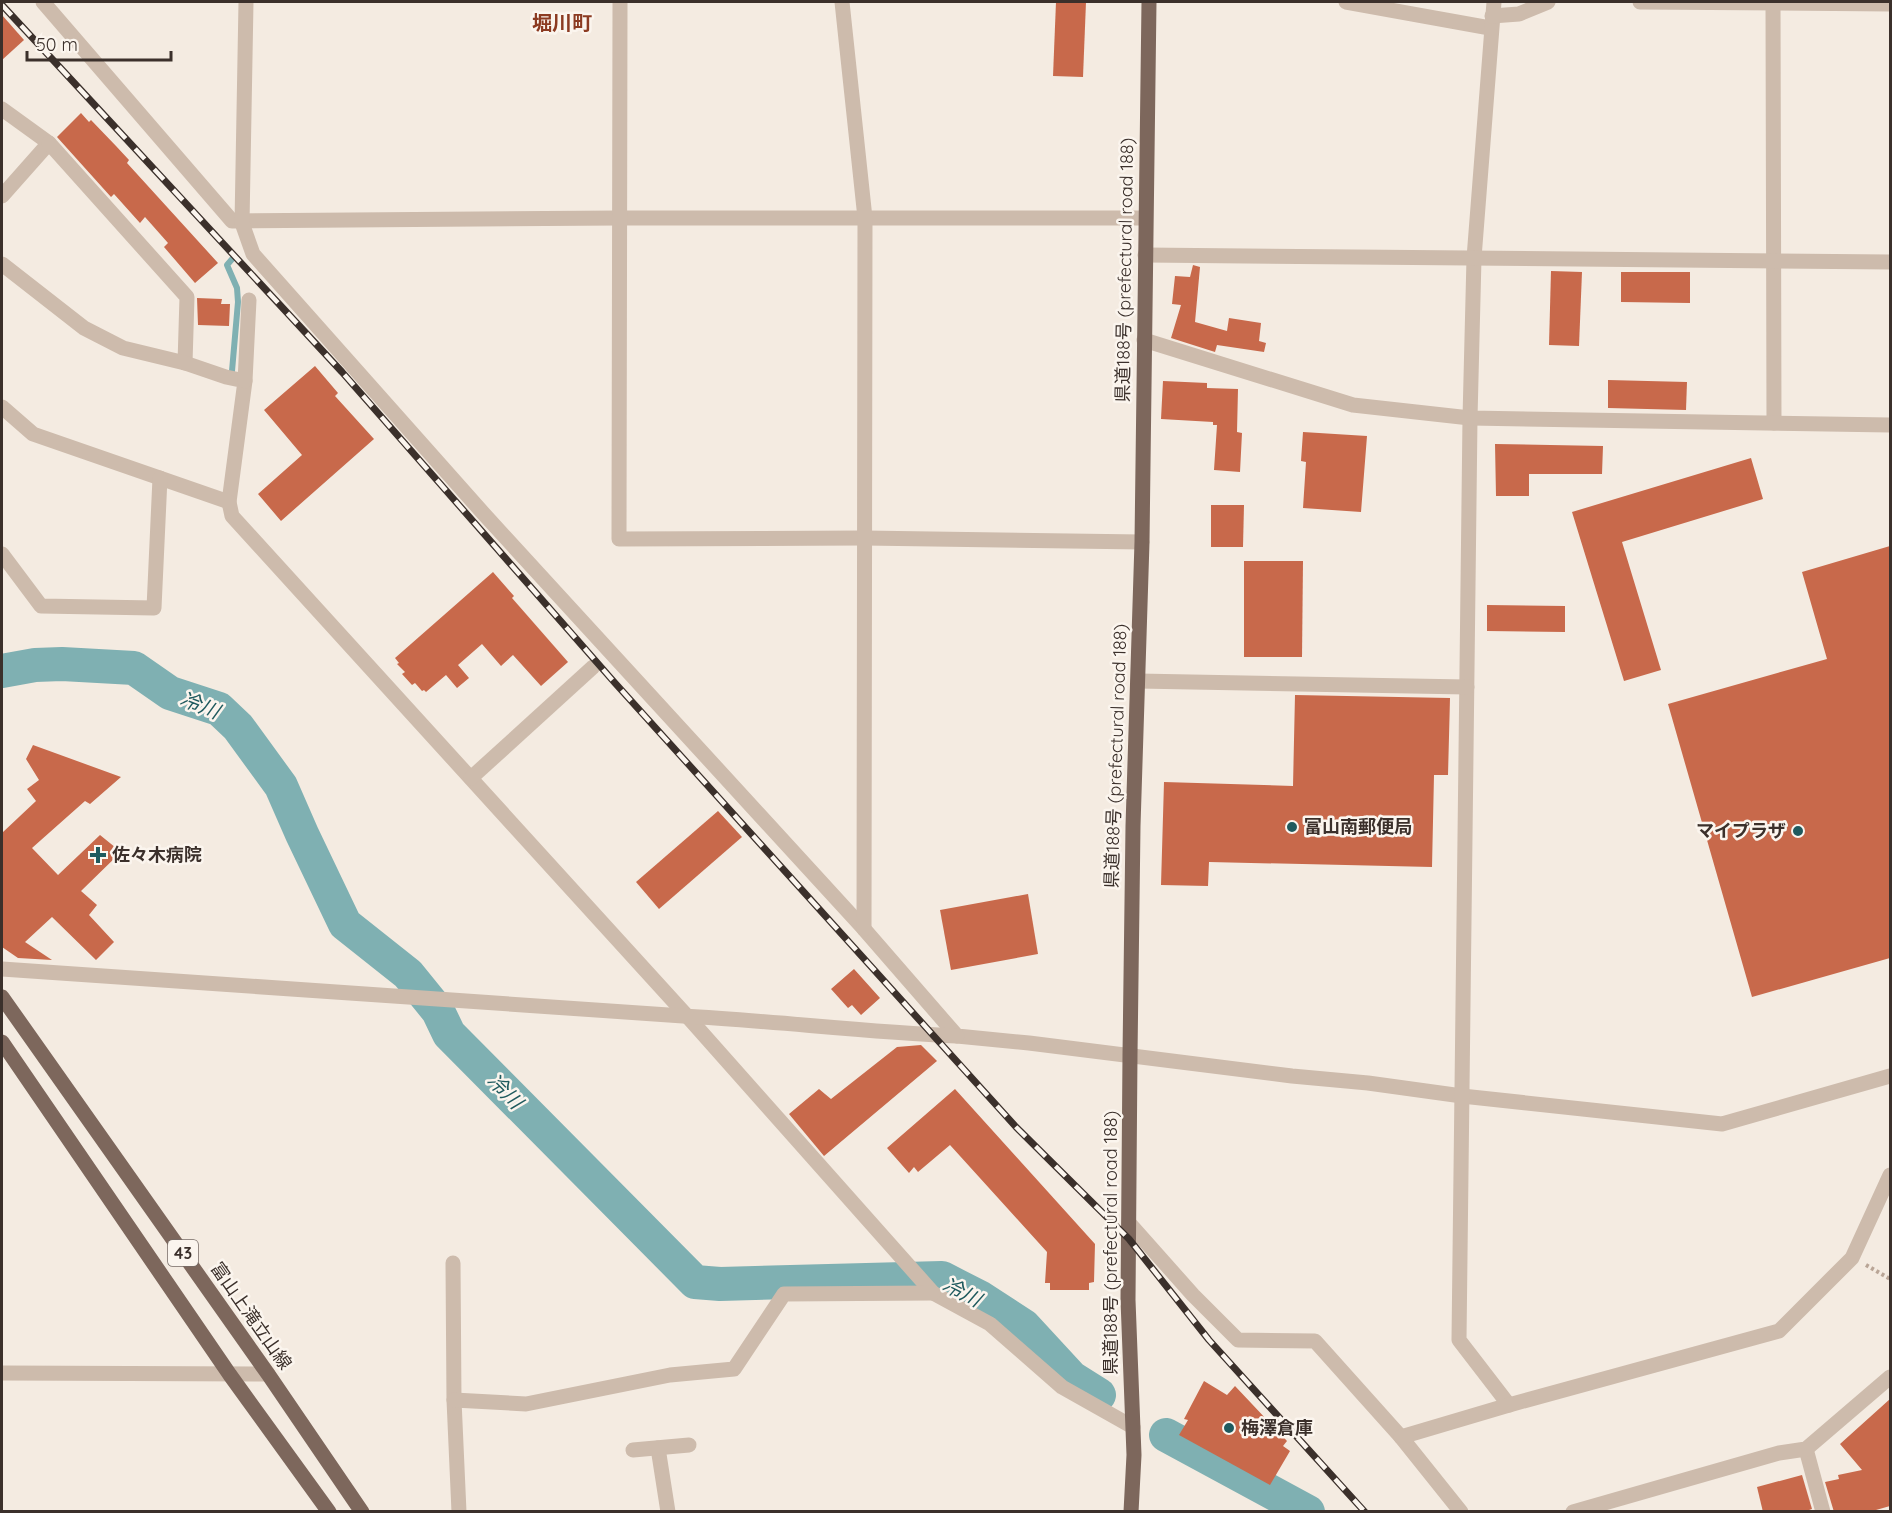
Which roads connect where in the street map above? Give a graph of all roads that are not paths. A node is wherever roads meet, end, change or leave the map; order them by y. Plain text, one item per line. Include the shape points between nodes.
1 (43, 2) edge
2 (246, 2) edge
3 (620, 2) edge
4 (842, 2) edge
5 (1149, 2) edge
6 (1346, 2) edge
7 (1548, 2) edge
8 (1640, 2) edge
9 (1773, 2) edge
10 (1890, 4) edge
11 (1492, 15) edge
12 (2, 109) edge
13 (49, 142) junction
14 (2, 196) edge
15 (619, 218) junction
16 (865, 218) junction
17 (1145, 218) junction
18 (242, 223) junction
19 (1145, 255) junction
20 (1474, 258) junction
21 (1773, 260) junction
22 (1890, 262) edge
23 (2, 264) edge
24 (249, 300) dead end
25 (1144, 340) junction
26 (185, 363) junction
27 (245, 381) junction
28 (2, 407) edge
29 (1470, 418) junction
30 (1774, 423) junction
31 (1890, 425) edge
32 (160, 478) junction
33 (229, 502) junction
34 (864, 538) junction
35 (1142, 542) junction
36 (2, 554) edge
37 (593, 667) dead end
38 (1138, 681) junction
39 (1467, 687) junction
40 (471, 777) junction
41 (864, 929) junction
42 (2, 969) edge
43 (2, 997) edge
44 (687, 1016) junction
45 (957, 1036) junction
46 (2, 1042) edge
47 (1130, 1055) junction
48 (1890, 1076) edge
49 (1462, 1096) junction
50 (1890, 1175) edge
51 (1129, 1223) junction
52 (453, 1263) dead end
53 (933, 1293) junction
54 (2, 1373) edge
55 (230, 1374) junction
56 (268, 1374) junction
57 (1890, 1377) edge
58 (454, 1400) junction
59 (1509, 1405) junction
60 (1133, 1427) junction
61 (1401, 1437) junction
62 (689, 1445) dead end
63 (658, 1448) junction
64 (1806, 1449) junction
65 (633, 1450) dead end
66 (329, 1512) edge
67 (362, 1512) edge
68 (459, 1512) edge
69 (668, 1512) edge
70 (1131, 1512) edge
71 (1461, 1512) edge
72 (1573, 1512) edge
73 (1823, 1512) edge

1 - 18 street via 232,221
2 - 18 street
3 - 15 street
4 - 16 street
5 - 17 main road, 県道188号 (prefectural road 188)
6 - 11 street
7 - 11 street via 1519,14
8 - 9 street
9 - 10 street
9 - 21 street
11 - 20 street
12 - 13 street
13 - 14 street
13 - 26 street via 187,297
15 - 16 street
15 - 18 street
15 - 34 street via 619,538
16 - 17 street
16 - 34 street
17 - 19 main road, 県道188号 (prefectural road 188)
18 - 41 street via 253,254 483,513
19 - 20 street
19 - 25 main road, 県道188号 (prefectural road 188)
20 - 21 street
20 - 29 street
21 - 22 street
21 - 30 street
23 - 26 street via 84,327 123,348
24 - 27 street
25 - 29 street via 1353,405
25 - 35 main road, 県道188号 (prefectural road 188)
26 - 27 street
27 - 33 street
28 - 32 street via 33,434
29 - 30 street
29 - 39 street
30 - 31 street
32 - 33 street
32 - 36 street via 154,608 41,606
33 - 40 street via 232,516
34 - 35 street
34 - 41 street
35 - 38 main road, 県道188号 (prefectural road 188)
37 - 40 street
38 - 39 street
38 - 47 main road, 県道188号 (prefectural road 188)
39 - 49 street
40 - 44 street
41 - 45 street
42 - 44 street
43 - 56 main road, 富山上滝立山線 / 43
44 - 45 street
44 - 53 street
45 - 47 street
46 - 55 main road, 43
47 - 49 street
47 - 51 main road, 県道188号 (prefectural road 188)
48 - 49 street via 1722,1124
49 - 59 street via 1459,1340
50 - 59 street via 1852,1258 1779,1331
51 - 60 main road, 県道188号 (prefectural road 188)
51 - 61 street via 1238,1340 1315,1341
52 - 58 street
53 - 58 street via 784,1294 734,1369 670,1375 526,1404
53 - 60 street via 990,1324 1062,1387
54 - 55 street
55 - 56 street
55 - 66 main road, 43
56 - 67 main road, 富山上滝立山線 / 43
57 - 64 street
58 - 68 street
59 - 61 street
60 - 70 main road, 県道188号 (prefectural road 188)
61 - 71 street
62 - 63 street
63 - 65 street
63 - 69 street
64 - 72 street via 1779,1453
64 - 73 street

